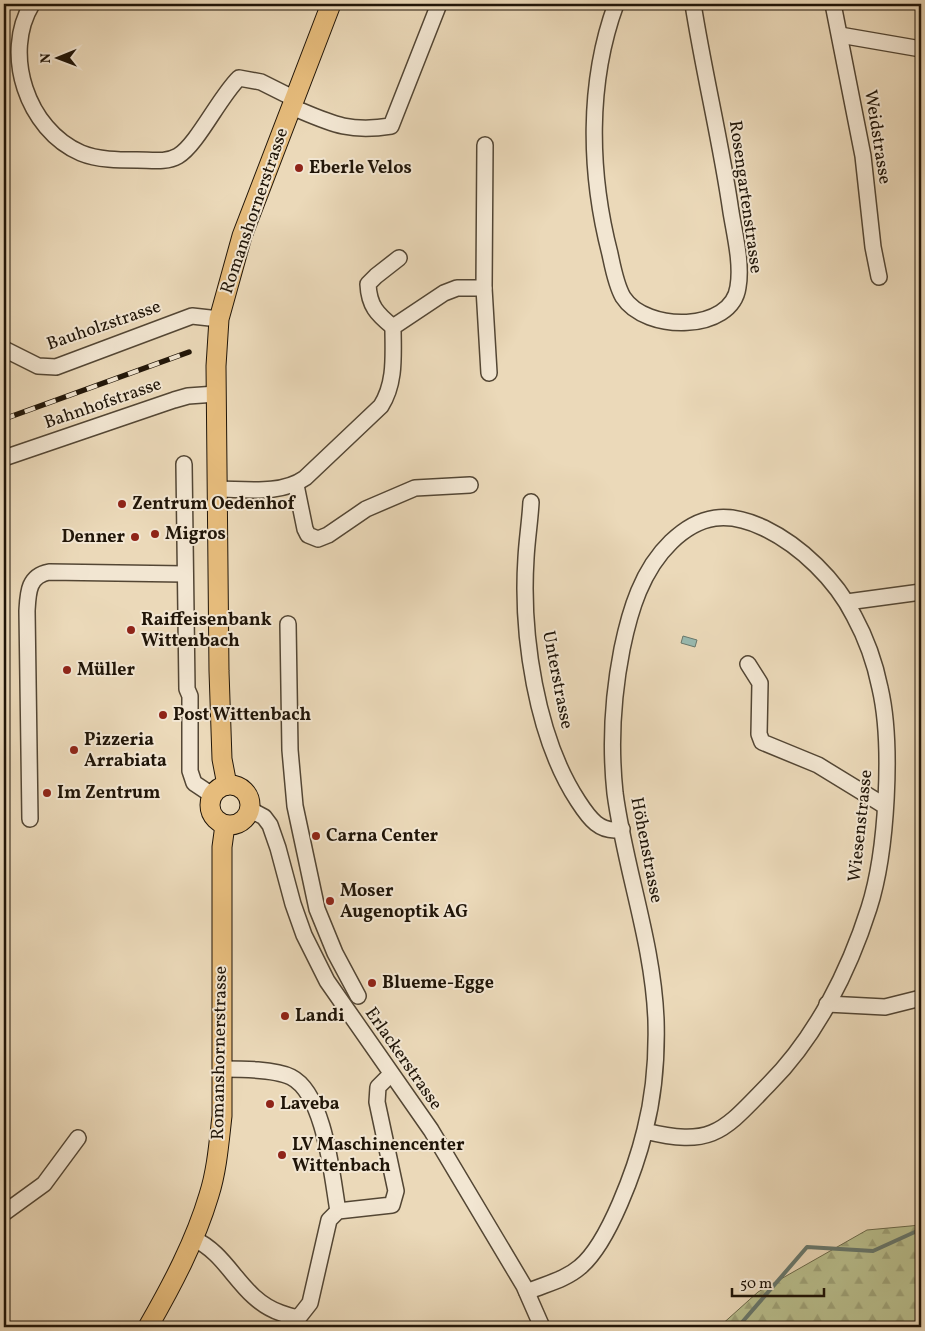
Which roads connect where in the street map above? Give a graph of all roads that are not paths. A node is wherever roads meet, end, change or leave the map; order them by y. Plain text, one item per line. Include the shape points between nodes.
1 (32, 4) edge
2 (332, 4) edge
3 (439, 4) edge
4 (616, 4) edge
5 (692, 4) edge
6 (834, 4) edge
7 (840, 35) junction
8 (921, 49) edge
9 (294, 103) junction
10 (485, 145) dead end
11 (399, 258) dead end
12 (879, 277) dead end
13 (484, 288) junction
14 (219, 319) junction
15 (394, 327) junction
16 (4, 349) edge
17 (489, 373) dead end
18 (216, 394) junction
19 (4, 458) edge
20 (184, 464) dead end
21 (470, 484) dead end
22 (296, 485) junction
23 (216, 489) junction
24 (531, 502) dead end
25 (816, 566) joint
26 (185, 574) junction
27 (921, 592) edge
28 (847, 602) junction
29 (288, 624) dead end
30 (748, 664) dead end
31 (220, 790) junction
32 (885, 806) junction
33 (249, 809) junction
34 (30, 819) dead end
35 (225, 824) junction
36 (622, 829) junction
37 (307, 866) junction
38 (283, 872) junction
39 (358, 996) dead end
40 (921, 998) edge
41 (827, 1004) junction
42 (223, 1069) junction
43 (391, 1074) junction
44 (645, 1130) junction
45 (78, 1138) dead end
46 (338, 1211) junction
47 (4, 1213) edge
48 (194, 1239) junction
49 (527, 1292) junction
50 (148, 1327) edge
51 (542, 1327) edge

1 - 9 street via 18,40 25,88 61,141 79,152 97,157 159,161 180,155 239,78 260,82
2 - 9 main road, Romanshornerstrasse
3 - 9 street via 391,126 366,130 340,126
4 - 5 street, Rosengartenstrasse via 600,60 596,92 594,125 602,226 622,295 631,309 647,318 674,322 706,320 724,310 736,296 739,286 723,156
6 - 7 street, Weidstrasse
7 - 8 street
7 - 12 street, Weidstrasse via 863,156
9 - 14 main road, Romanshornerstrasse via 242,236
10 - 13 street
11 - 15 street via 368,284 369,299 376,313
13 - 15 street via 457,288 444,293
13 - 17 street
14 - 16 street, Bauholzstrasse via 192,316 56,367 38,366
14 - 18 main road, Romanshornerstrasse
15 - 22 street via 392,383 388,395
18 - 19 street, Bahnhofstrasse via 174,400
18 - 23 main road, Romanshornerstrasse
20 - 26 street
21 - 22 street via 415,488 380,502 318,539 308,535 305,529
22 - 23 street via 280,489
23 - 31 main road, Romanshornerstrasse
24 - 36 street, Unterstrasse via 526,559 527,623 542,721 558,763 586,814 606,830
25 - 28 street, Wiesenstrasse
25 - 36 street, Höhenstrasse via 777,535 736,517 698,522 662,551 634,601 618,673 614,760 615,791
26 - 31 street via 191,777 197,787
26 - 34 street via 49,572 34,578 28,598
27 - 28 street
28 - 32 street, Wiesenstrasse via 865,636 881,689 886,735
29 - 37 street via 290,750 295,806
30 - 32 street via 760,683 758,734 762,742 818,765
31 - 33 main road via 236,786 249,800
31 - 35 main road via 210,811 216,820
32 - 41 street, Wiesenstrasse via 869,908 852,956
33 - 35 main road via 240,822
33 - 38 street, Erlackerstrasse via 264,817 270,825
35 - 42 main road, Romanshornerstrasse via 222,847
36 - 44 street, Höhenstrasse via 651,968 656,1019 652,1085
37 - 38 street
37 - 39 street via 317,909
38 - 43 street, Erlackerstrasse via 304,935 327,981
40 - 41 street via 885,1007
41 - 44 street, Wiesenstrasse via 781,1074 722,1130 695,1137 670,1137
42 - 46 street via 283,1074 297,1081 311,1099 325,1133
42 - 48 main road, Romanshornerstrasse via 218,1156 210,1194
43 - 46 street via 378,1087 377,1102 396,1191 392,1205
43 - 49 street, Erlackerstrasse via 430,1130
44 - 49 street, Höhenstrasse via 623,1194 593,1255 563,1278
45 - 47 street via 44,1184
46 - 48 street via 330,1220 310,1303 299,1317 294,1318 256,1301 210,1249
48 - 50 main road, Romanshornerstrasse
49 - 51 street, Erlackerstrasse

